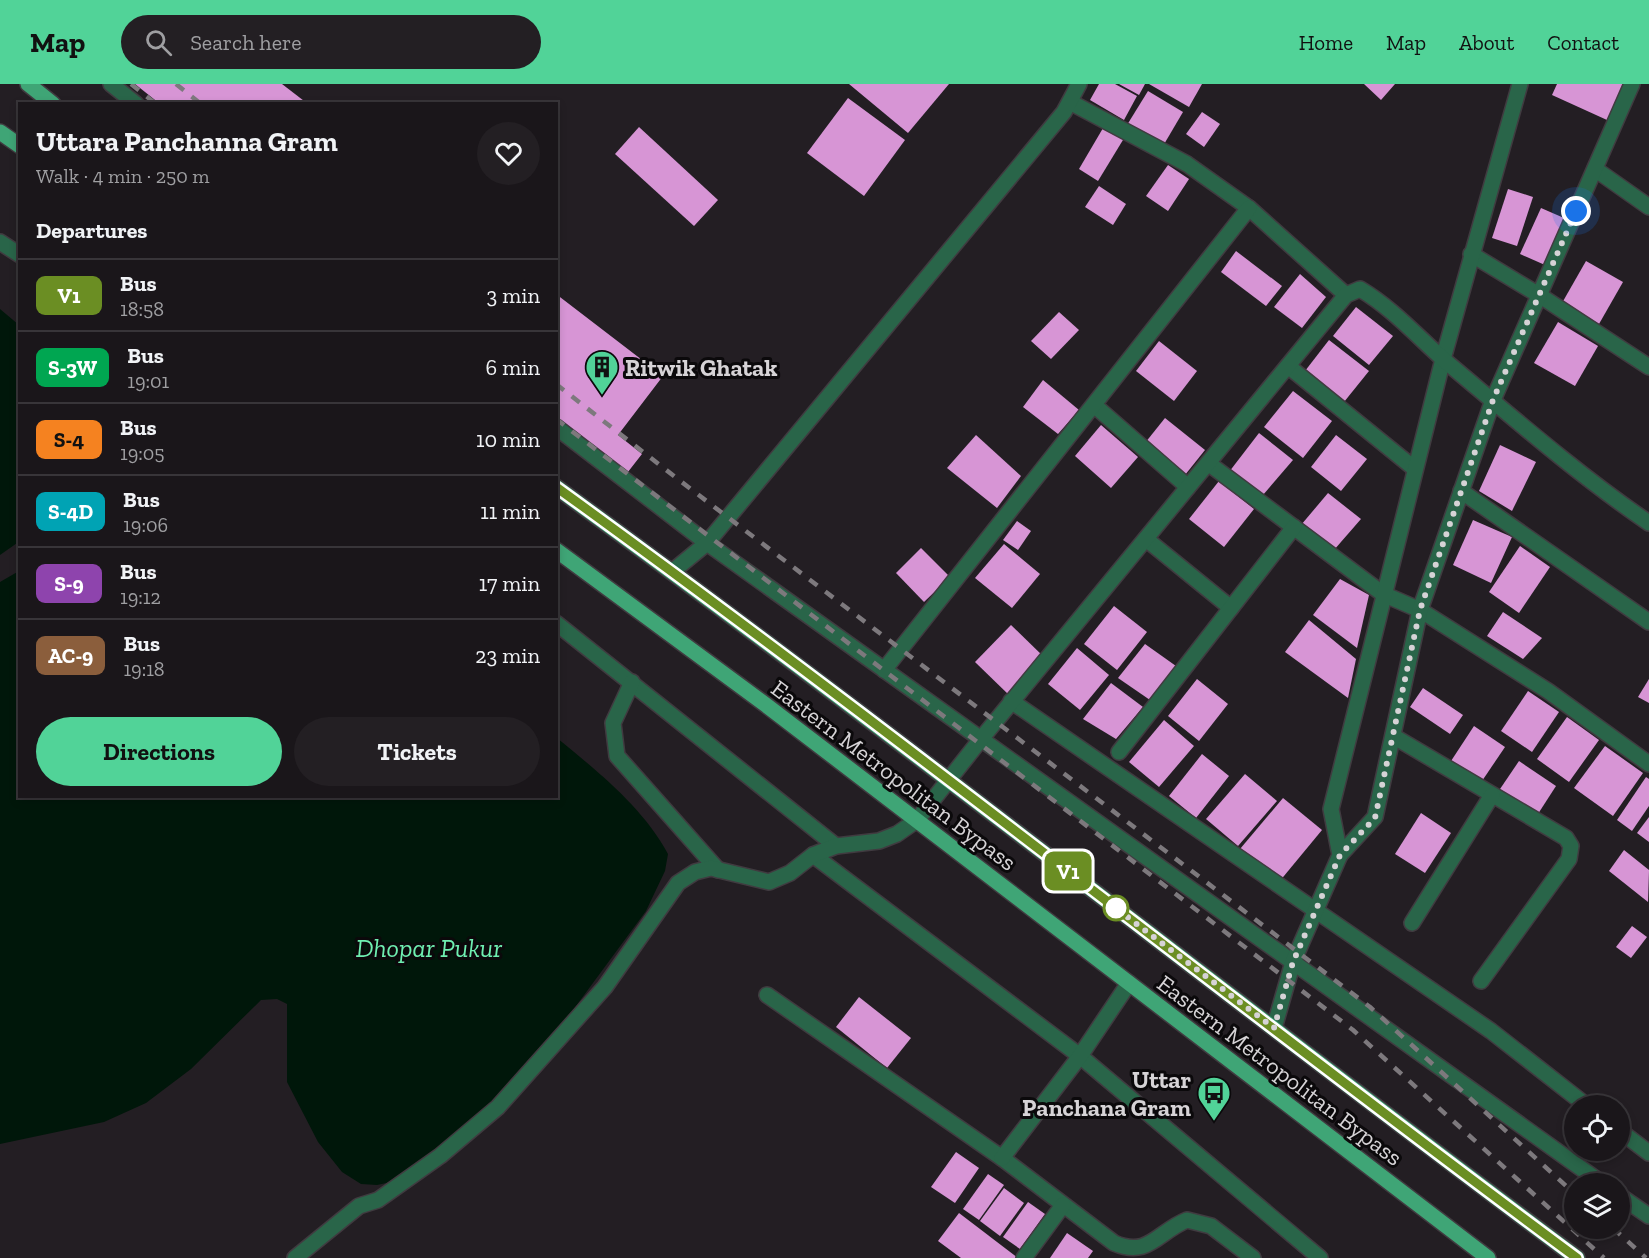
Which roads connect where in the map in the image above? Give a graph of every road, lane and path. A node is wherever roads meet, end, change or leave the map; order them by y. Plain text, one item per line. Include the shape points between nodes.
1 (28, 84) edge
2 (111, 84) edge
3 (1079, 84) edge
4 (1520, 84) edge
5 (1632, 84) edge
6 (50, 102) edge
7 (134, 102) edge
8 (1070, 102) junction
9 (0, 132) edge
10 (18, 145) edge
11 (1595, 169) junction
12 (1649, 207) edge
13 (1249, 208) junction
14 (0, 242) edge
15 (18, 254) edge
16 (1471, 254) junction
17 (1346, 295) junction
18 (1539, 295) junction
19 (1443, 359) junction
20 (1288, 366) junction
21 (1649, 367) edge
22 (1493, 400) junction
23 (1094, 405) junction
24 (558, 429) edge
25 (1209, 462) junction
26 (1415, 469) junction
27 (1188, 487) junction
28 (558, 488) edge
29 (1461, 491) junction
30 (1649, 523) edge
31 (1294, 527) junction
32 (1146, 539) junction
33 (707, 543) junction
34 (558, 551) edge
35 (673, 571) junction
36 (1383, 594) junction
37 (1231, 608) junction
38 (1420, 610) junction
39 (1649, 621) edge
40 (558, 624) edge
41 (884, 670) junction
42 (632, 682) junction
43 (1011, 701) junction
44 (1394, 736) junction
45 (981, 738) junction
46 (1119, 752) dead end
47 (1649, 764) edge
48 (948, 779) junction
49 (1492, 795) junction
50 (917, 820) junction
51 (836, 846) junction
52 (813, 855) junction
53 (1340, 855) junction
54 (718, 870) junction
55 (1315, 912) junction
56 (1412, 923) dead end
57 (1293, 962) junction
58 (1481, 981) dead end
59 (1129, 983) junction
60 (767, 995) dead end
61 (1274, 1028) junction
62 (1080, 1056) junction
63 (1573, 1095) edge
64 (1630, 1139) edge
65 (1649, 1153) edge
66 (1002, 1158) junction
67 (1588, 1173) edge
68 (1630, 1203) edge
69 (1063, 1205) junction
70 (1649, 1216) edge
71 (295, 1258) edge
72 (1024, 1258) edge
73 (1253, 1258) edge
74 (1320, 1258) edge
75 (1488, 1258) edge
76 (1577, 1258) edge

1 - 6 main road
2 - 7 street
3 - 8 street
4 - 16 street
5 - 11 street
8 - 13 street via 1187,164
8 - 33 street
9 - 10 main road
11 - 12 street
11 - 18 street
13 - 17 street
13 - 23 street
14 - 15 street
16 - 18 street
16 - 19 street
17 - 19 street via 1360,289 1378,300
17 - 20 street
18 - 21 street
18 - 22 street
19 - 22 street
19 - 26 street
20 - 25 street
20 - 26 street
22 - 29 street
22 - 30 street via 1602,491
23 - 27 street
23 - 41 street
24 - 33 street
25 - 27 street
25 - 31 street
26 - 36 street
27 - 32 street
28 - 35 main road
29 - 38 street
29 - 39 street
31 - 36 street
31 - 37 street
32 - 37 street
32 - 43 street
33 - 35 street
33 - 41 street
34 - 50 main road, Eastern Metropolitan Bypass
35 - 48 main road
36 - 38 street
36 - 53 street via 1330,809
37 - 46 street
38 - 44 street
38 - 47 street via 1548,691
40 - 42 street
41 - 45 street
42 - 51 street
42 - 54 street via 613,723 617,756
43 - 45 street
43 - 55 street
44 - 49 street
44 - 53 street via 1375,818
45 - 48 street
45 - 57 street
48 - 50 street
48 - 61 main road
49 - 56 street
49 - 58 street via 1566,838 1571,846 1569,859
50 - 51 street via 879,841
50 - 59 main road, Eastern Metropolitan Bypass
51 - 52 street
52 - 54 street via 790,873 769,882
52 - 62 street
53 - 55 street
54 - 71 street via 695,872 678,883 604,987 498,1107 440,1156 378,1200 359,1206
55 - 57 street
55 - 63 street via 1491,1031
57 - 61 street
57 - 67 street
59 - 62 street
59 - 75 main road, Eastern Metropolitan Bypass
60 - 66 street
61 - 76 main road
62 - 66 street
62 - 74 street
64 - 65 street
66 - 69 street
68 - 70 street
69 - 72 street
69 - 73 street via 1114,1243 1130,1250 1149,1244 1187,1220 1211,1226

